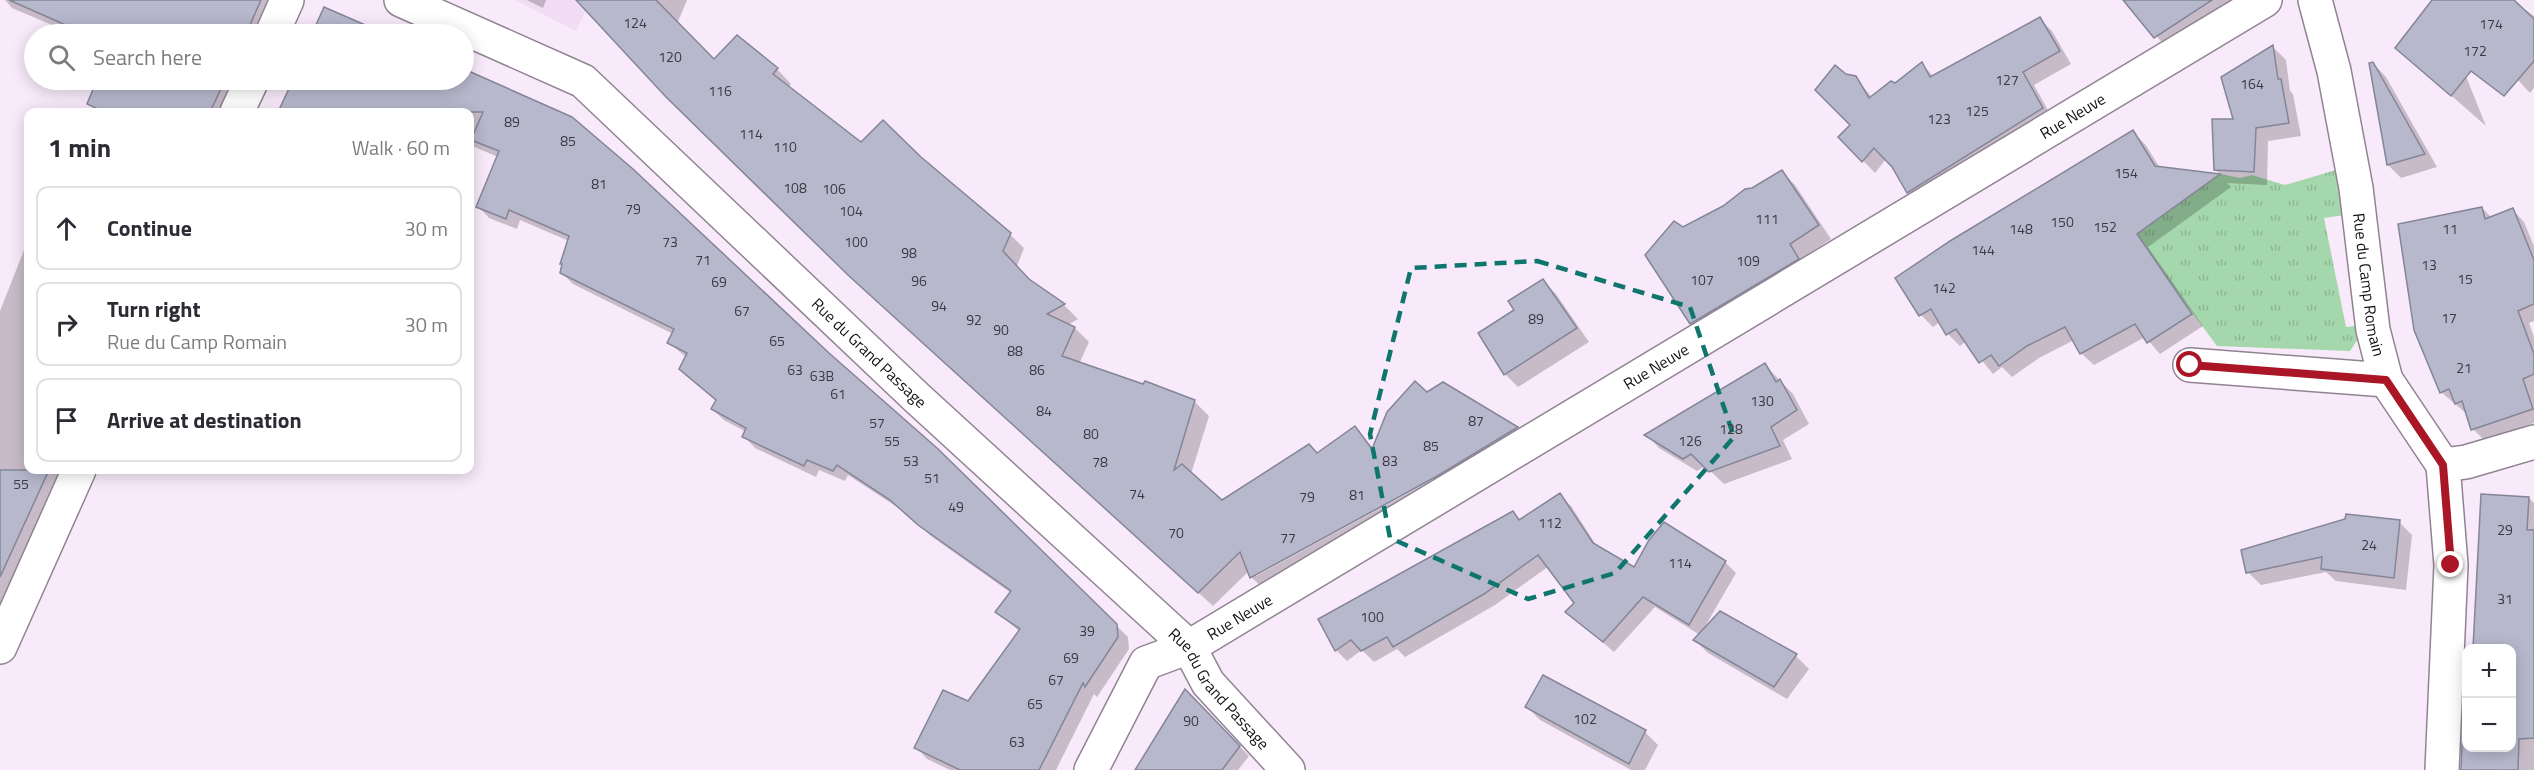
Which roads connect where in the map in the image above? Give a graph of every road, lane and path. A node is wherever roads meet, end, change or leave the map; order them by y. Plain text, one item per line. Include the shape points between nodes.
1 (287, 0) edge
2 (401, 0) edge
3 (2265, 0) edge
4 (2315, 0) edge
5 (276, 24) edge
6 (455, 24) edge
7 (474, 32) edge
8 (247, 90) edge
9 (239, 108) edge
10 (2190, 365) dead end
11 (2386, 380) junction
12 (2534, 442) edge
13 (2443, 465) junction
14 (77, 474) edge
15 (0, 647) edge
16 (1190, 647) junction
17 (1091, 770) edge
18 (1288, 770) edge
19 (2442, 770) edge

1 - 5 street
2 - 6 street, Rue du Grand Passage
3 - 16 street, Rue Neuve
4 - 11 street, Rue du Camp Romain via 2347,141 2373,330
7 - 16 street, Rue du Grand Passage via 583,81 916,397
8 - 9 street
10 - 11 street
11 - 13 street, Rue du Camp Romain
12 - 13 street
13 - 19 street, Rue du Camp Romain via 2451,565
14 - 15 street
16 - 17 street, Rue Neuve via 1146,663
16 - 18 street, Rue du Grand Passage via 1208,683

